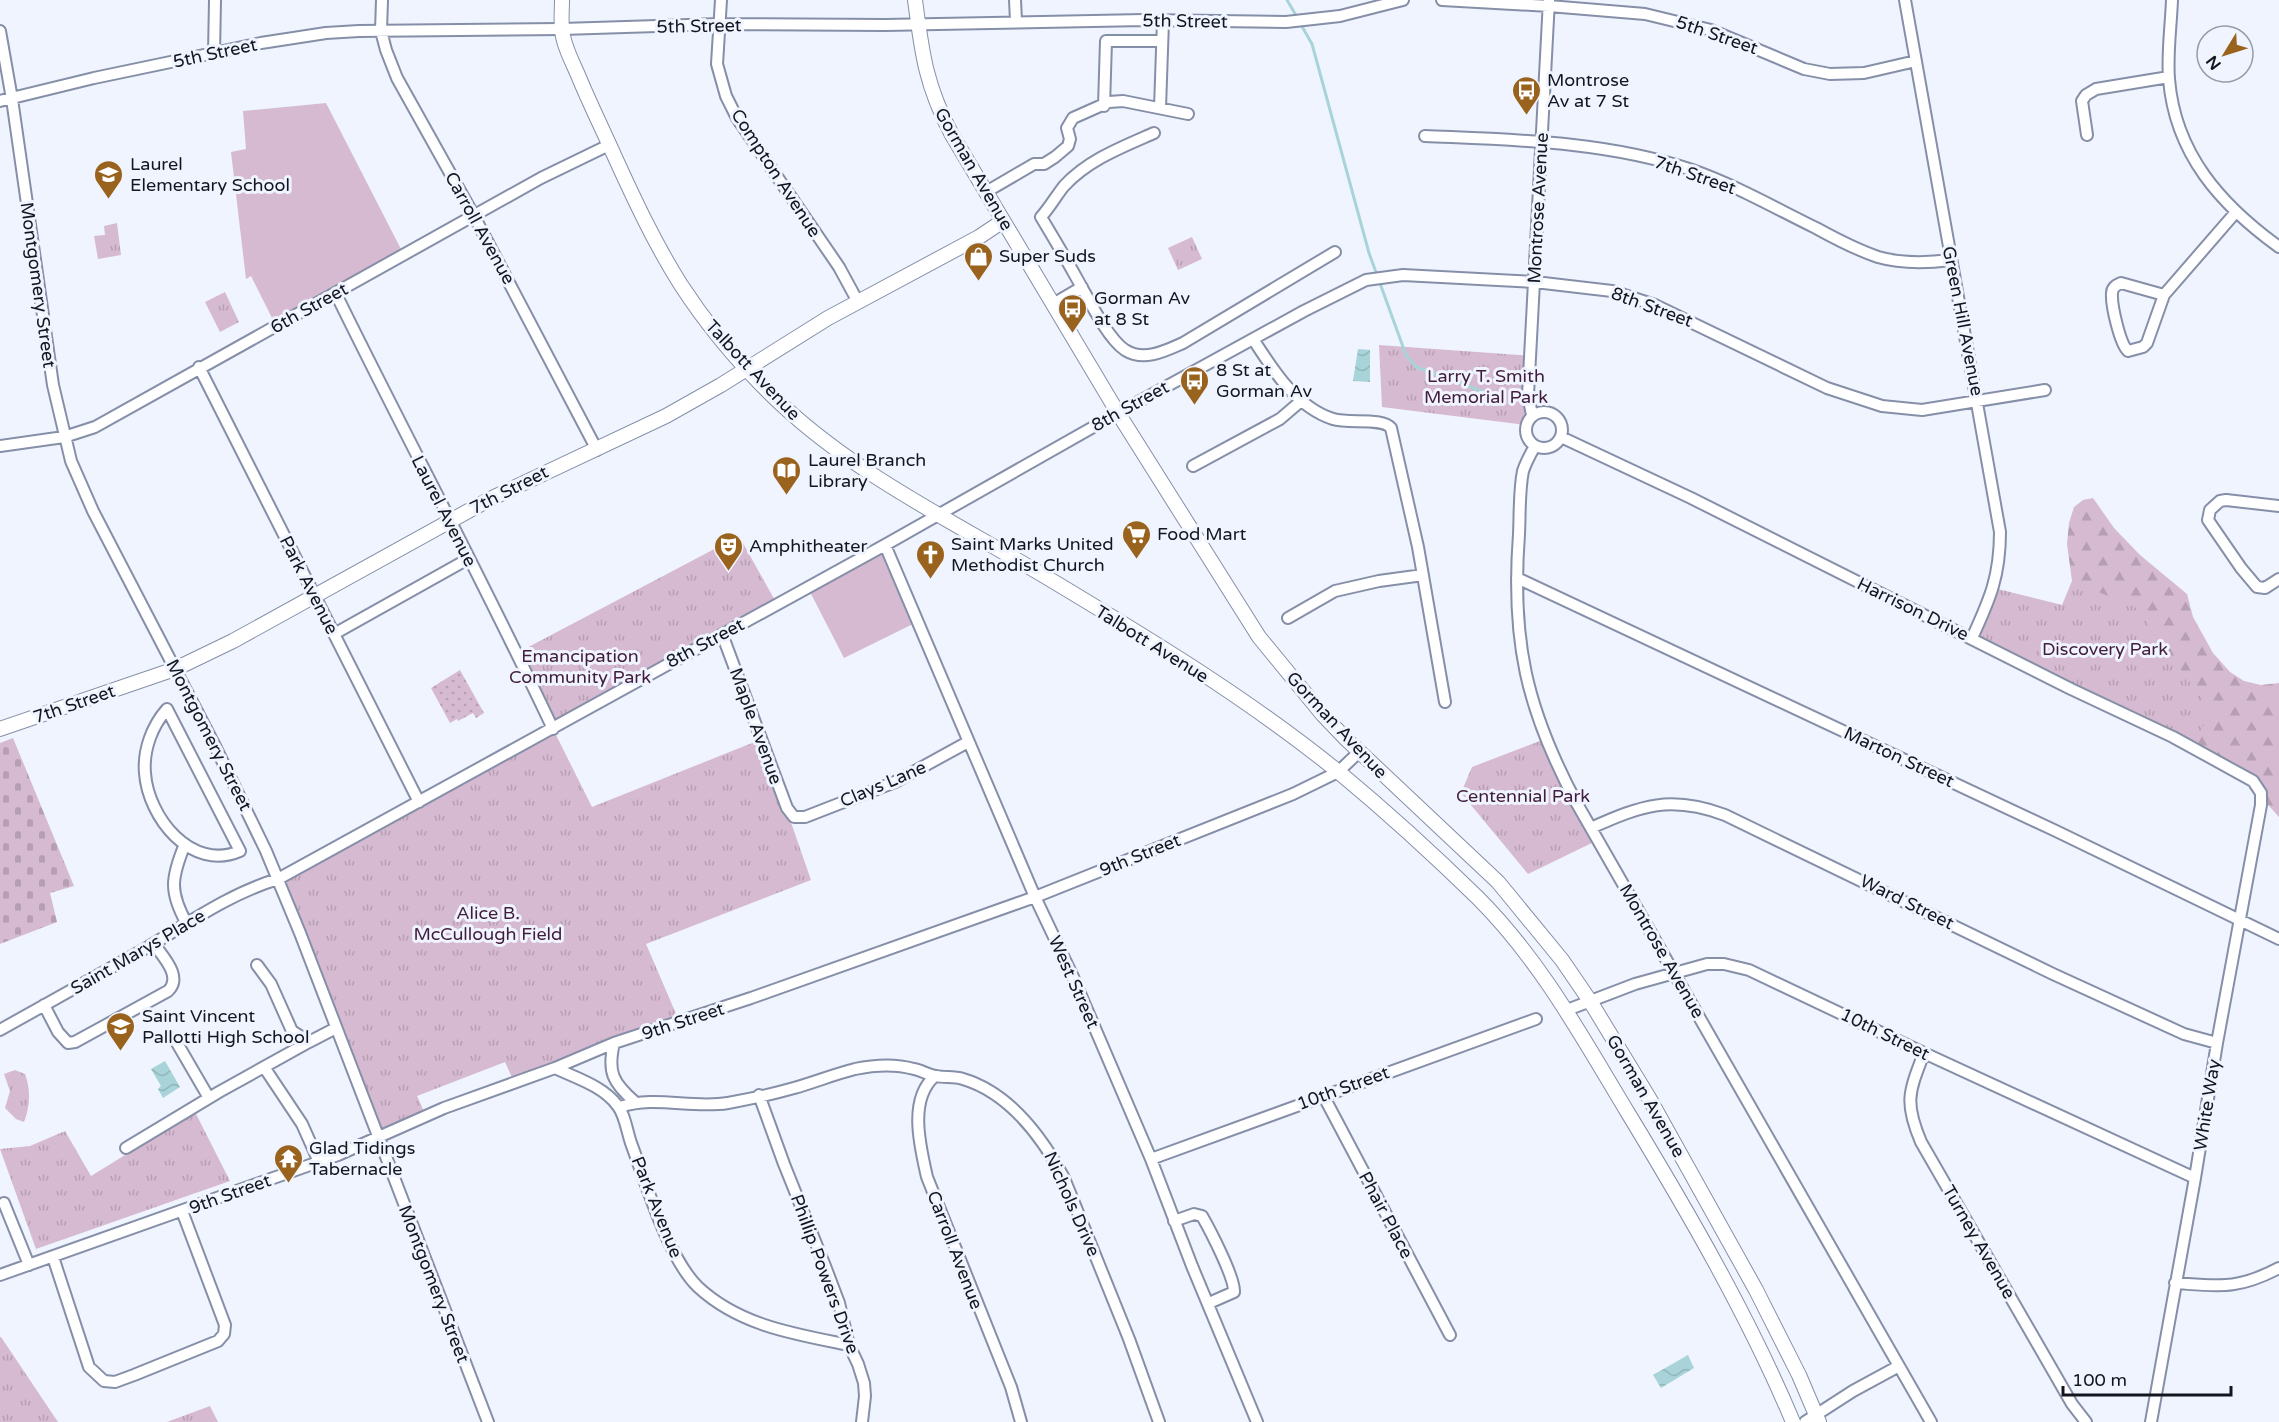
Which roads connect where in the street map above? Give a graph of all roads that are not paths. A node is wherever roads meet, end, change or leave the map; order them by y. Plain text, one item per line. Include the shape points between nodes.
1 (214, 0) edge
2 (382, 0) edge
3 (562, 0) edge
4 (721, 0) edge
5 (915, 0) edge
6 (1015, 0) edge
7 (1403, 0) edge
8 (1442, 0) edge
9 (1905, 0) edge
10 (2172, 0) edge
11 (1549, 3) edge
12 (1016, 21) junction
13 (1163, 21) junction
14 (720, 24) junction
15 (918, 24) junction
16 (562, 29) junction
17 (0, 31) edge
18 (381, 31) junction
19 (1162, 41) junction
20 (214, 54) junction
21 (1916, 62) junction
22 (2169, 77) junction
23 (12, 99) junction
24 (0, 101) edge
25 (1104, 106) junction
26 (1160, 108) junction
27 (1188, 114) dead end
28 (1154, 133) dead end
29 (2087, 135) dead end
30 (1425, 136) dead end
31 (1541, 141) junction
32 (609, 145) junction
33 (986, 192) junction
34 (2236, 212) junction
35 (474, 216) junction
36 (1003, 221) junction
37 (2279, 247) edge
38 (1335, 252) dead end
39 (1951, 260) junction
40 (1535, 282) junction
41 (1082, 287) junction
42 (336, 294) junction
43 (2164, 295) junction
44 (858, 302) junction
45 (1053, 304) junction
46 (1253, 339) junction
47 (199, 368) junction
48 (747, 369) junction
49 (2045, 390) dead end
50 (1301, 401) junction
51 (1978, 402) junction
52 (1118, 412) junction
53 (1532, 415) junction
54 (64, 437) junction
55 (1560, 437) junction
56 (0, 446) edge
57 (1535, 446) junction
58 (597, 450) junction
59 (1193, 466) dead end
60 (2279, 506) edge
61 (937, 514) junction
62 (449, 522) junction
63 (885, 545) junction
64 (468, 559) junction
65 (1423, 575) junction
66 (1517, 578) junction
67 (2279, 579) edge
68 (315, 596) junction
69 (1288, 618) dead end
70 (334, 634) junction
71 (722, 634) junction
72 (1972, 638) junction
73 (175, 669) junction
74 (1445, 702) dead end
75 (1, 727) edge
76 (553, 729) junction
77 (968, 742) junction
78 (1359, 752) junction
79 (1338, 772) junction
80 (2260, 789) joint
81 (419, 802) junction
82 (794, 817) joint
83 (1591, 828) junction
84 (185, 844) junction
85 (278, 879) junction
86 (1035, 897) junction
87 (2241, 920) junction
88 (187, 924) junction
89 (2279, 939) edge
90 (154, 944) junction
91 (257, 965) dead end
92 (1674, 973) junction
93 (1590, 1001) junction
94 (44, 1005) junction
95 (1567, 1010) junction
96 (1536, 1019) dead end
97 (336, 1029) junction
98 (0, 1030) edge
99 (309, 1042) junction
100 (177, 1043) dead end
101 (614, 1043) junction
102 (2217, 1043) junction
103 (1924, 1053) junction
104 (264, 1067) junction
105 (555, 1068) junction
106 (935, 1076) junction
107 (759, 1095) junction
108 (1323, 1095) junction
109 (209, 1098) junction
110 (635, 1102) junction
111 (620, 1107) junction
112 (377, 1138) junction
113 (126, 1148) dead end
114 (1151, 1159) junction
115 (319, 1162) junction
116 (2195, 1178) junction
117 (4, 1203) dead end
118 (182, 1211) junction
119 (1174, 1221) junction
120 (53, 1257) junction
121 (29, 1265) junction
122 (2279, 1268) edge
123 (0, 1275) edge
124 (2175, 1283) junction
125 (1209, 1303) junction
126 (1450, 1335) dead end
127 (849, 1345) junction
128 (1899, 1366) junction
129 (1814, 1420) edge
130 (488, 1422) edge
131 (862, 1422) edge
132 (1021, 1422) edge
133 (1159, 1422) edge
134 (1257, 1422) edge
135 (1793, 1422) edge
136 (1931, 1422) edge
137 (2086, 1422) edge
138 (2151, 1422) edge

1 - 20 street
2 - 18 street, Carroll Avenue
3 - 16 main road, Talbott Avenue
4 - 14 street, Compton Avenue
5 - 15 main road, Gorman Avenue
6 - 12 street
7 - 13 street, 5th Street via 1313,20
8 - 11 street, 5th Street
9 - 21 street, Green Hill Avenue
10 - 22 street
11 - 21 street, 5th Street via 1673,20 1711,30 1818,73 1864,73
11 - 31 street, Montrose Avenue
12 - 13 street, 5th Street
12 - 15 street, 5th Street
13 - 19 street
14 - 15 street, 5th Street
14 - 16 street, 5th Street
14 - 44 street, Compton Avenue via 717,64 726,96
15 - 33 main road, Gorman Avenue via 924,69 934,99
16 - 18 street, 5th Street
16 - 32 main road, Talbott Avenue
17 - 23 street, Montgomery Street
18 - 20 street, 5th Street via 309,35
18 - 35 street, Carroll Avenue via 397,78
19 - 25 street via 1106,41
19 - 26 street
20 - 23 street, 5th Street
21 - 39 street, Green Hill Avenue
22 - 29 street via 2088,93 2082,101
22 - 34 street via 2176,117 2192,156 2208,182
23 - 24 street, 5th Street
23 - 54 street, Montgomery Street via 54,393
25 - 26 street via 1124,101
25 - 33 street via 1073,118 1067,128 1068,146 1055,158 1034,164
26 - 27 street
28 - 41 street via 1102,157 1082,171 1063,187 1041,217
30 - 31 street, 7th Street
31 - 39 street, 7th Street via 1623,152 1691,170 1879,257 1920,263
31 - 40 street, Montrose Avenue
32 - 35 street, 6th Street
32 - 48 main road, Talbott Avenue via 681,285
33 - 36 main road, Gorman Avenue
34 - 37 street
34 - 43 street
35 - 42 street, 6th Street
35 - 58 street, Carroll Avenue
36 - 44 main road, 7th Street
36 - 45 main road, Gorman Avenue
38 - 41 street via 1162,353 1147,355 1125,350
39 - 51 street, Green Hill Avenue
40 - 46 street, 8th Street via 1403,275 1366,280
40 - 51 street, 8th Street via 1631,296 1865,402 1901,410
40 - 53 street, Montrose Avenue via 1528,395
41 - 45 street
42 - 47 street, 6th Street
42 - 62 street, Laurel Avenue
43 - 43 street via 2147,343 2128,351 2123,347 2111,292 2121,283
44 - 48 main road, 7th Street
45 - 52 main road, Gorman Avenue
46 - 50 street via 1270,366
46 - 52 street, 8th Street
47 - 54 street, 6th Street via 110,420
47 - 68 street, Park Avenue
48 - 58 main road, 7th Street
48 - 61 main road, Talbott Avenue via 807,427 879,479
49 - 51 street, 8th Street
50 - 59 street via 1280,419
50 - 65 street via 1333,419 1348,423 1381,422 1391,428
51 - 72 street, Green Hill Avenue via 2000,532 2000,554 1994,588
52 - 61 street, 8th Street
52 - 78 main road, Gorman Avenue via 1259,637
53 - 55 street via 1544,411 1555,415 1562,425
53 - 57 street via 1526,431
54 - 56 street, 6th Street
54 - 73 street, Montgomery Street via 93,511
55 - 57 street via 1552,446
55 - 72 street, Harrison Drive
57 - 66 street, Montrose Avenue via 1524,470
58 - 62 main road, 7th Street via 537,475
60 - 67 street via 2220,501 2210,510 2208,519 2257,587 2265,588
61 - 63 street, 8th Street
61 - 79 main road, Talbott Avenue via 1195,670
62 - 64 street, Laurel Avenue
62 - 68 main road, 7th Street
63 - 71 street, 8th Street
63 - 77 street, West Street
64 - 70 street
64 - 76 street, Laurel Avenue
65 - 69 street via 1335,591
65 - 74 street
66 - 83 street, Montrose Avenue via 1519,634 1532,704 1551,753
66 - 87 street, Marton Street
68 - 70 street, Park Avenue
68 - 73 main road, 7th Street
70 - 81 street, Park Avenue
71 - 76 street, 8th Street
71 - 82 street, Maple Avenue via 787,808
72 - 80 street, Harrison Drive via 2173,737 2245,776
73 - 75 main road, 7th Street
73 - 85 street, Montgomery Street
76 - 81 street, 8th Street
77 - 82 street, Clays Lane via 879,789 805,817
77 - 86 street, West Street
78 - 79 street, 9th Street
78 - 93 main road, Gorman Avenue via 1498,882
79 - 86 street, 9th Street
79 - 95 main road, Gorman Avenue via 1480,900 1520,944
80 - 87 street, White Way via 2261,805
81 - 85 street, 8th Street
83 - 92 street, Montrose Avenue
83 - 102 street, Ward Street via 1655,805 1705,808 2053,974 2162,1024
84 - 84 street via 210,856 240,851 167,709 151,734 144,770 154,806 172,833
84 - 88 street via 173,887
85 - 88 street, Saint Marys Place via 243,892
85 - 97 street, Montgomery Street
86 - 101 street, 9th Street
86 - 114 street, West Street
87 - 89 street, Marton Street
87 - 102 street, White Way
88 - 90 street, Saint Marys Place
90 - 94 street, Saint Marys Place
90 - 94 street via 173,975 174,983 168,992 68,1043
91 - 99 street via 271,984 292,1031
92 - 93 street, 10th Street
92 - 103 street, 10th Street via 1716,964 1749,970
92 - 128 street, Montrose Avenue
93 - 95 street, 10th Street
93 - 129 main road, Gorman Avenue via 1649,1098 1778,1332
94 - 98 street, Saint Marys Place
95 - 135 main road, Gorman Avenue via 1743,1316
96 - 108 street, 10th Street
97 - 99 street
97 - 112 street, Montgomery Street
99 - 104 street
100 - 109 street
101 - 105 street, 9th Street
101 - 110 street via 610,1067 613,1076
102 - 116 street, White Way
103 - 116 street, 10th Street
103 - 137 street, Turney Avenue via 1909,1097 1917,1134
104 - 109 street
104 - 115 street via 302,1124
105 - 111 street via 601,1090
105 - 112 street, 9th Street via 444,1108
106 - 107 street, Nichols Drive via 913,1068 878,1066
106 - 132 street, Carroll Avenue via 922,1092 919,1104 927,1177 1011,1387
106 - 133 street, Nichols Drive via 964,1079 1005,1102 1051,1154 1075,1204
107 - 110 street, Nichols Drive via 706,1105
107 - 127 street, Phillip Powers Drive via 839,1303
108 - 114 street, 10th Street
108 - 126 street, Phair Place
109 - 113 street
110 - 111 street, Nichols Drive
111 - 127 street, Park Avenue via 674,1252 697,1285 751,1321 779,1331
112 - 115 street, 9th Street
112 - 130 street, Montgomery Street
114 - 119 street, West Street
115 - 118 street, 9th Street
116 - 124 street, White Way
117 - 121 street
118 - 120 street, 9th Street
118 - 120 street via 225,1325 224,1334 218,1341 115,1382 104,1381 89,1367
119 - 125 street, West Street
119 - 125 street via 1194,1214 1202,1216 1224,1263 1234,1292
120 - 121 street, 9th Street
121 - 123 street, 9th Street
122 - 124 street via 2235,1285
124 - 138 street, White Way
125 - 134 street, West Street
127 - 131 street, Phillip Powers Drive via 864,1383
128 - 129 street via 1853,1391
128 - 136 street, Montrose Avenue

